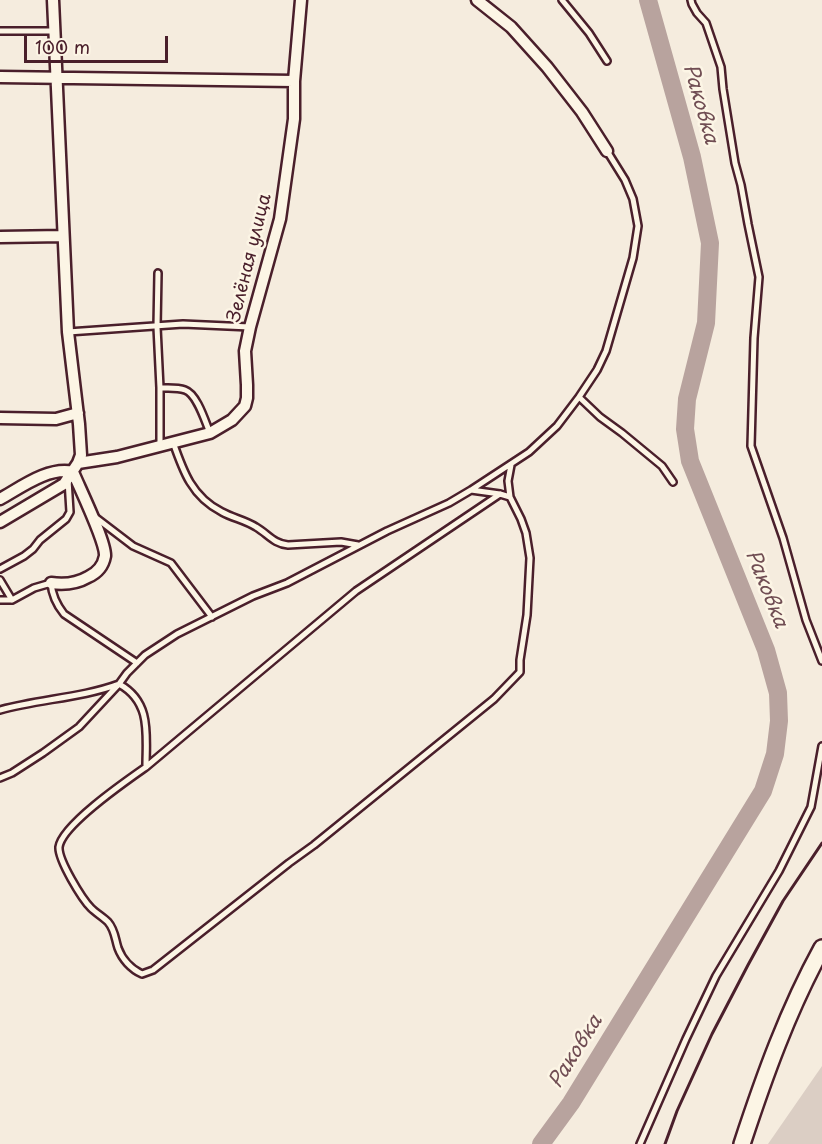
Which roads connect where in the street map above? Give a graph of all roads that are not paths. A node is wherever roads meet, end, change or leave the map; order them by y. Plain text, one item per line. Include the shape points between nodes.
1 (53, 0) edge
2 (301, 0) edge
3 (477, 0) edge
4 (562, 0) edge
5 (691, 0) edge
6 (0, 31) edge
7 (55, 31) junction
8 (607, 62) dead end
9 (0, 77) edge
10 (57, 79) junction
11 (294, 81) junction
12 (607, 151) joint
13 (63, 236) junction
14 (0, 237) edge
15 (158, 273) dead end
16 (157, 327) junction
17 (250, 327) junction
18 (68, 332) junction
19 (160, 388) junction
20 (579, 397) junction
21 (78, 413) junction
22 (0, 418) edge
23 (210, 433) junction
24 (172, 442) junction
25 (160, 446) junction
26 (511, 465) junction
27 (73, 472) junction
28 (673, 482) dead end
29 (471, 490) junction
30 (500, 494) junction
31 (510, 497) junction
32 (0, 499) edge
33 (91, 514) junction
34 (0, 522) edge
35 (358, 545) junction
36 (0, 569) edge
37 (0, 580) edge
38 (51, 583) junction
39 (0, 600) edge
40 (12, 600) junction
41 (212, 617) junction
42 (822, 661) edge
43 (137, 663) junction
44 (119, 684) junction
45 (0, 710) edge
46 (822, 746) edge
47 (146, 767) junction
48 (0, 778) edge
49 (822, 948) edge
50 (640, 1144) edge
51 (742, 1144) edge

1 - 7 street
2 - 11 street, Зелёная улица
3 - 12 street via 511,27 547,67
4 - 8 lane
5 - 42 lane via 706,23 721,67 735,163 759,277 751,446
6 - 7 lane
7 - 10 street
9 - 10 street
10 - 11 street
10 - 13 street
11 - 17 street, Зелёная улица via 294,120 280,219
12 - 20 lane via 633,199 637,237 606,351
13 - 14 street
13 - 18 street
15 - 16 lane
16 - 17 lane
16 - 18 lane
16 - 19 lane
17 - 23 street, Зелёная улица via 245,351 245,406 232,420
18 - 21 street
19 - 23 lane via 188,391 194,396
19 - 25 lane
20 - 26 lane via 557,426
20 - 28 lane via 662,466
21 - 22 street via 56,419
21 - 27 street via 81,447
23 - 24 street
24 - 25 street
24 - 35 lane via 183,471 200,498 258,528 280,545
25 - 27 street
26 - 29 lane
26 - 31 lane
27 - 32 street via 61,471 35,479
27 - 33 street
27 - 34 street via 59,488
27 - 36 lane via 66,519 24,556
29 - 30 lane
29 - 35 lane
30 - 31 lane
30 - 47 lane via 356,591
31 - 47 lane via 526,533 530,558 520,672 494,699 314,845 153,970 142,974 121,954 112,927 84,899 68,874 60,847 79,820
33 - 38 street via 104,548 101,568 74,583
33 - 41 lane via 133,546 171,563
35 - 41 lane
37 - 40 lane
38 - 40 lane
38 - 43 lane via 64,614
39 - 40 lane
41 - 43 lane via 177,634
43 - 44 lane
44 - 45 lane
44 - 47 lane via 134,695 144,715
44 - 48 lane via 79,727
46 - 50 lane via 811,807 779,871 716,976
49 - 51 main road via 794,1004

